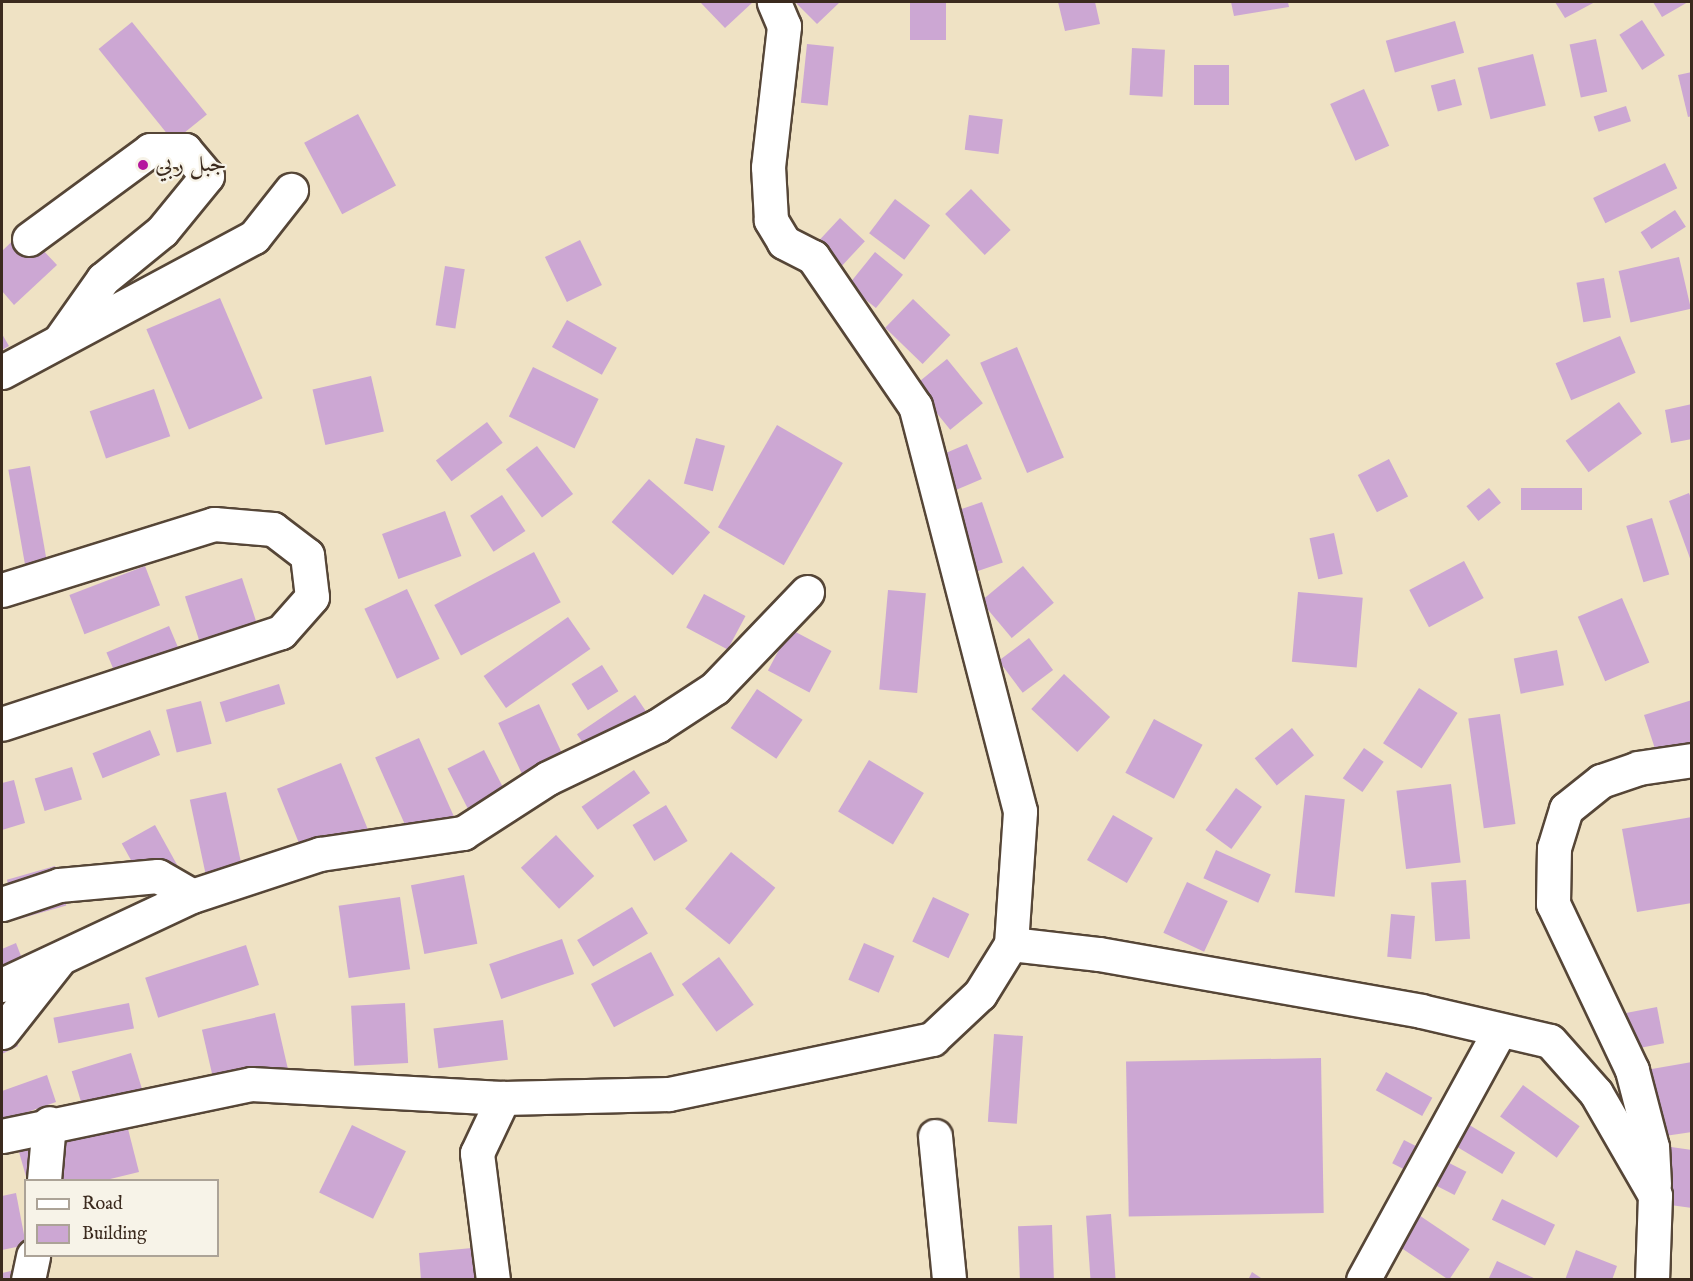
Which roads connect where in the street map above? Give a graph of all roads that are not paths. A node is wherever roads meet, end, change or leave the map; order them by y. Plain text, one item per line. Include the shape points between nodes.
1 (774, 2) edge
2 (291, 190) dead end
3 (29, 239) dead end
4 (60, 340) junction
5 (2, 372) edge
6 (2, 590) edge
7 (807, 592) dead end
8 (2, 724) edge
9 (1692, 760) edge
10 (192, 896) junction
11 (2, 904) edge
12 (1011, 944) junction
13 (60, 959) junction
14 (2, 985) edge
15 (2, 1032) edge
16 (1499, 1032) junction
17 (503, 1098) junction
18 (49, 1123) junction
19 (2, 1136) edge
20 (935, 1136) dead end
21 (44, 1179) edge
22 (1655, 1195) junction
23 (33, 1257) edge
24 (28, 1280) edge
25 (493, 1280) edge
26 (949, 1280) edge
27 (1363, 1280) edge
28 (1652, 1280) edge

1 - 12 street via 784,26 768,167 771,220 784,242 813,257 915,406 1020,811
2 - 4 street via 254,237
3 - 4 street via 150,150 185,150 207,176 162,231 103,279
4 - 5 street
6 - 8 street via 214,524 273,529 308,555 312,597 281,632
7 - 10 street via 715,688 657,726 548,778 463,833 320,854
9 - 22 street via 1638,768 1601,781 1566,809 1554,848 1553,904 1632,1070 1652,1147
10 - 11 street via 158,876 59,885
10 - 13 street
12 - 16 street via 1099,954 1410,1009
12 - 17 street via 980,994 932,1039 669,1094
13 - 14 street
13 - 15 street
16 - 22 street via 1550,1041 1596,1093
16 - 27 street
17 - 18 street via 251,1084
17 - 25 street via 477,1153
18 - 19 street
18 - 21 street
20 - 26 street
22 - 28 street
23 - 24 street

